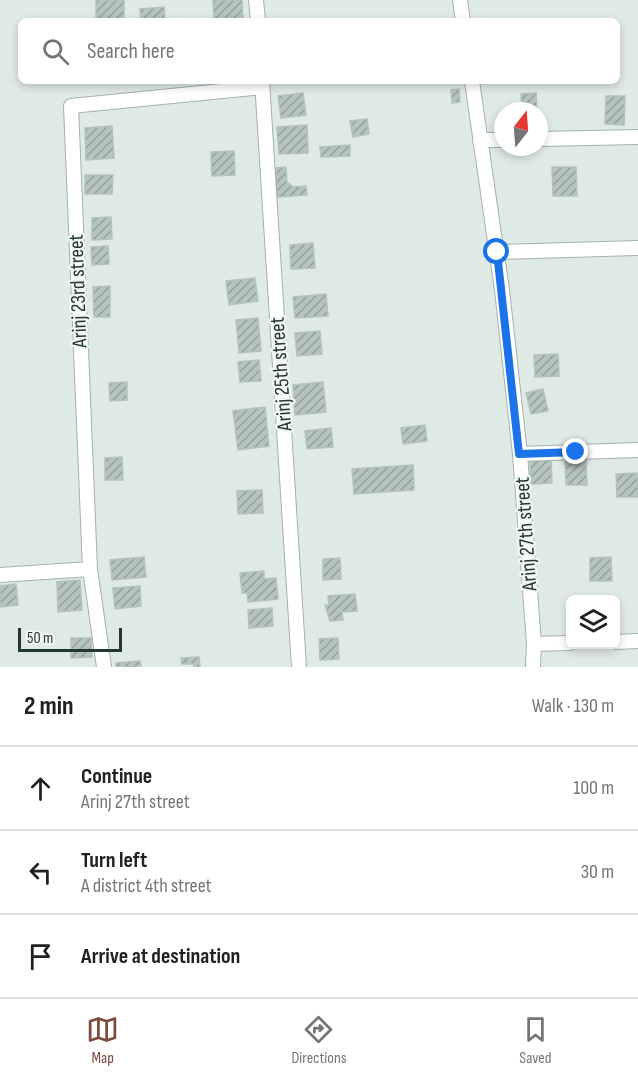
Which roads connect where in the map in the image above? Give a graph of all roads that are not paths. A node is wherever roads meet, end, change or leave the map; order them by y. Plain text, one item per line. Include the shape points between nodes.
1 (256, 0) edge
2 (460, 0) edge
3 (258, 18) edge
4 (463, 18) edge
5 (262, 84) edge
6 (472, 84) edge
7 (638, 137) edge
8 (548, 139) edge
9 (480, 140) junction
10 (494, 140) edge
11 (638, 248) edge
12 (497, 252) junction
13 (638, 450) edge
14 (519, 454) junction
15 (90, 569) junction
16 (0, 575) edge
17 (638, 641) edge
18 (620, 642) edge
19 (566, 643) edge
20 (534, 644) junction
21 (104, 667) edge
22 (299, 667) edge
23 (533, 667) edge

1 - 3 street
2 - 4 street
5 - 15 street, Arinj 23rd street via 71,106
5 - 22 street, Arinj 25th street
6 - 9 street, Arinj 27th street
7 - 8 street
9 - 10 street
9 - 12 street, Arinj 27th street
11 - 12 street
12 - 14 street, Arinj 27th street
13 - 14 street
14 - 20 street, Arinj 27th street
15 - 16 street
15 - 21 street, Arinj 23rd street
17 - 18 street
19 - 20 street
20 - 23 street, Arinj 27th street

